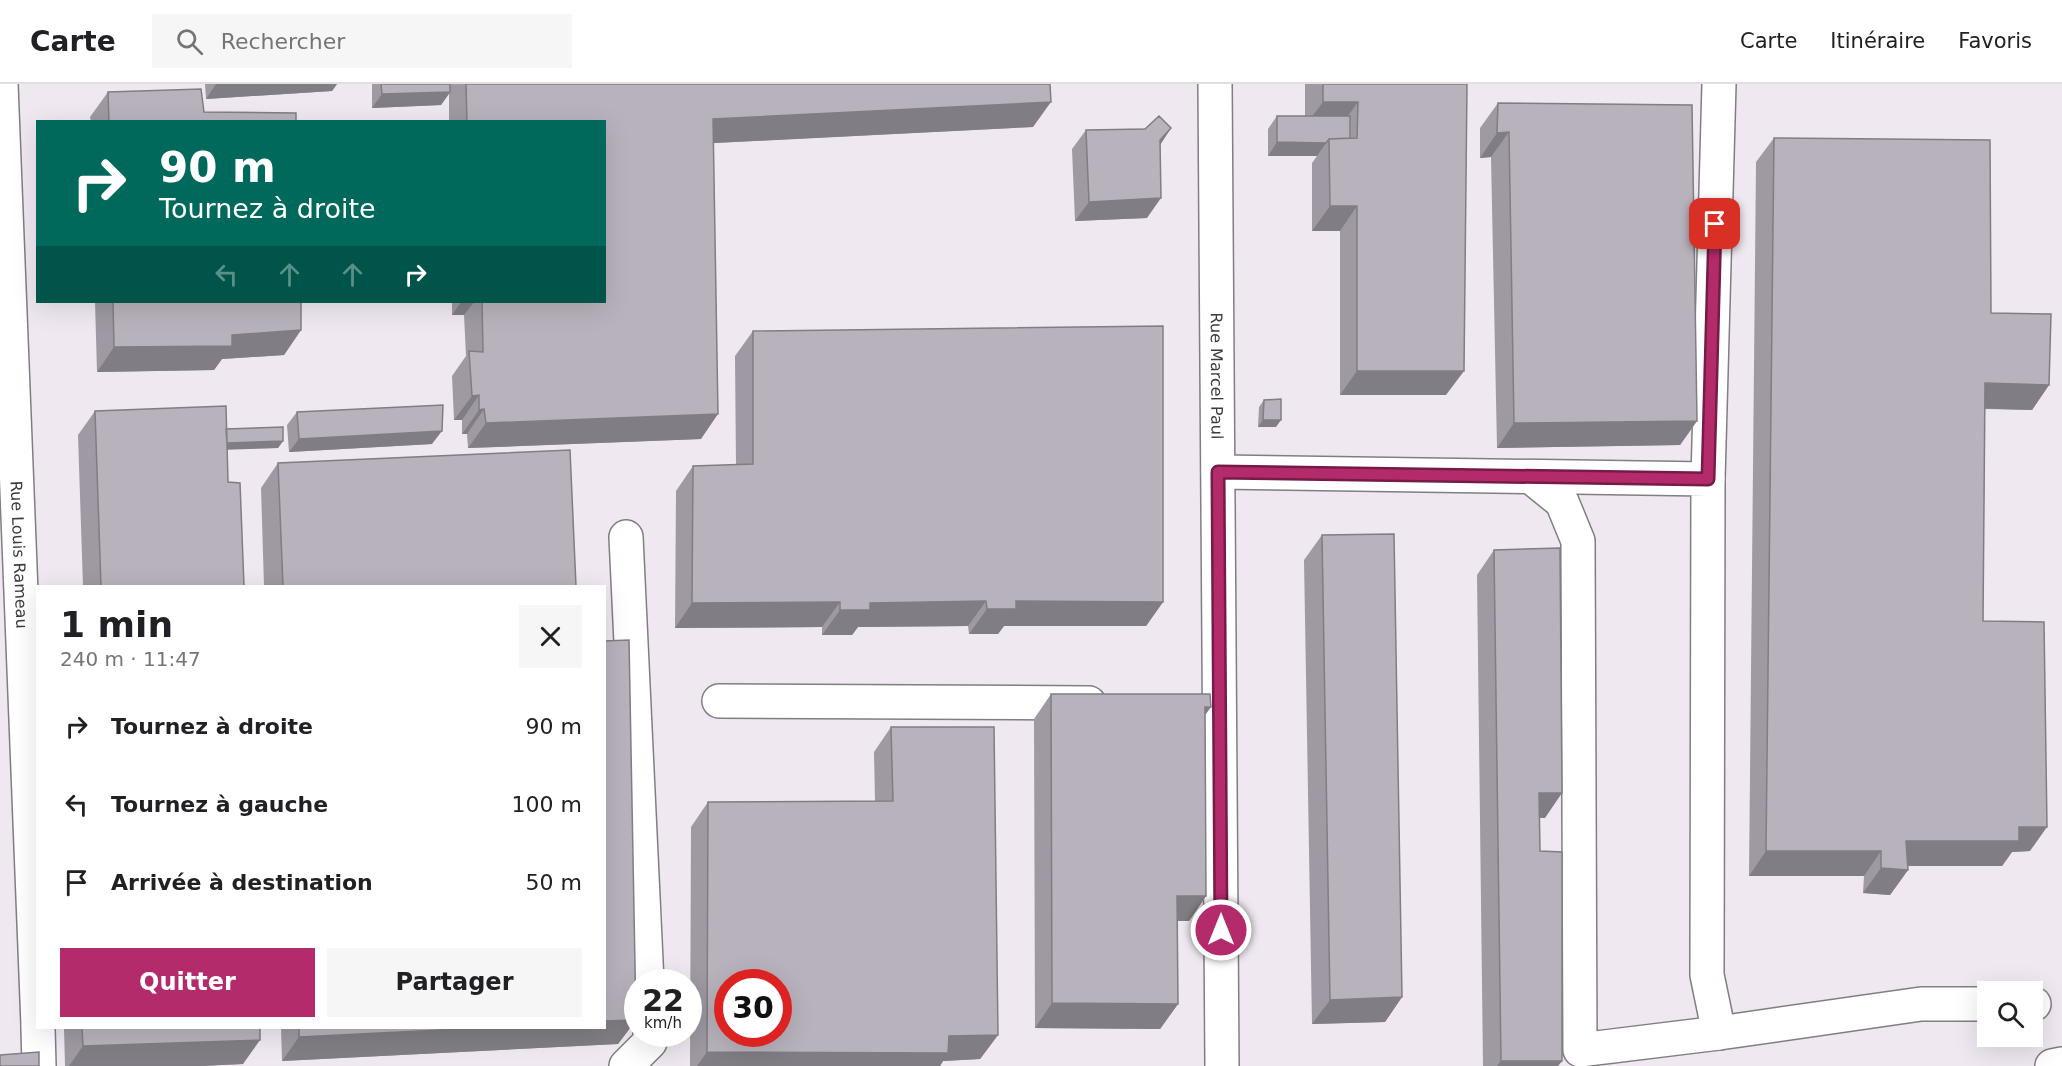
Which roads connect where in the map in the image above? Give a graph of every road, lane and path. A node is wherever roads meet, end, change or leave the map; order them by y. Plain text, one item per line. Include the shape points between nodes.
1 (1, 84) edge
2 (1215, 84) edge
3 (1719, 84) edge
4 (1218, 472) junction
5 (1531, 477) junction
6 (1708, 479) junction
7 (626, 537) dead end
8 (719, 701) dead end
9 (1124, 703) edge
10 (647, 969) edge
11 (36, 975) edge
12 (1977, 1004) edge
13 (38, 1029) edge
14 (1719, 1033) junction
15 (645, 1047) edge
16 (2062, 1065) edge
17 (39, 1066) edge
18 (626, 1066) edge
19 (1222, 1066) edge
20 (2052, 1066) edge

1 - 11 street, Rue Louis Rameau
2 - 4 street, Rue Marcel Paul
3 - 6 street
4 - 5 street
4 - 19 street, Rue Marcel Paul via 1205,704
5 - 6 street
5 - 14 street via 1562,502 1578,541 1580,1050
6 - 14 street via 1707,975
7 - 10 street
8 - 9 street
12 - 14 street via 1920,1004
13 - 17 street, Rue Louis Rameau
15 - 18 street
16 - 20 street

